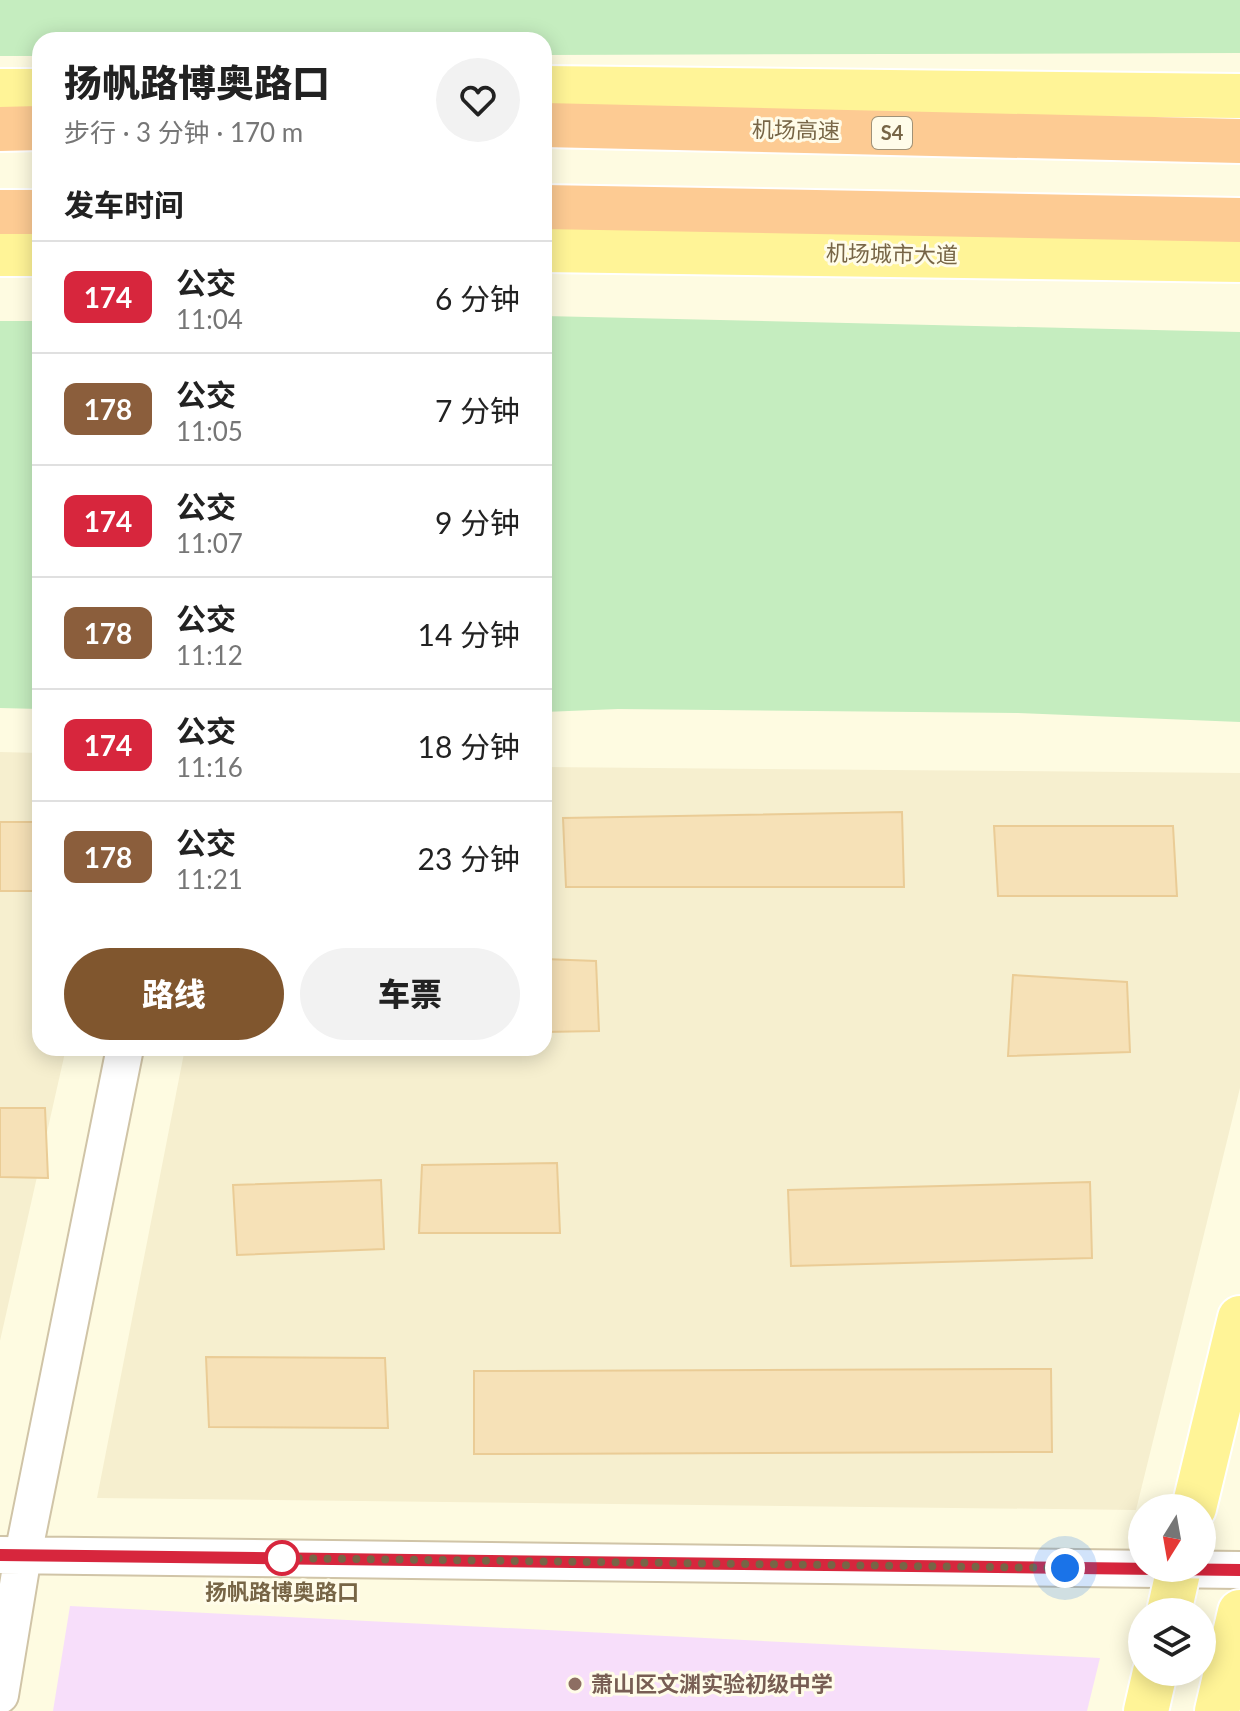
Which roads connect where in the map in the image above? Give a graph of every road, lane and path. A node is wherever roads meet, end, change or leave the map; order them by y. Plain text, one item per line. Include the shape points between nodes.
1 (552, 88) edge
2 (0, 91) edge
3 (32, 91) edge
4 (1240, 96) edge
5 (552, 125) edge
6 (32, 128) edge
7 (0, 129) edge
8 (1240, 141) edge
9 (552, 207) edge
10 (0, 212) edge
11 (32, 212) edge
12 (1240, 220) edge
13 (552, 250) edge
14 (0, 254) edge
15 (32, 254) edge
16 (1240, 260) edge
17 (123, 1056) edge
18 (1240, 1318) edge
19 (1197, 1494) edge
20 (12, 1555) edge
21 (1128, 1568) edge
22 (1216, 1570) edge
23 (1240, 1570) edge
24 (1240, 1612) edge
25 (1152, 1686) edge
26 (0, 1695) edge
27 (1146, 1711) edge
28 (1217, 1711) edge

1 - 4 main road
2 - 3 main road
5 - 8 highway, 机场高速 / S4
6 - 7 highway
9 - 12 highway
10 - 11 highway
13 - 16 main road, 机场城市大道
14 - 15 main road
17 - 20 street
18 - 19 main road
20 - 21 street
20 - 26 street
22 - 23 street
24 - 28 main road
25 - 27 main road

